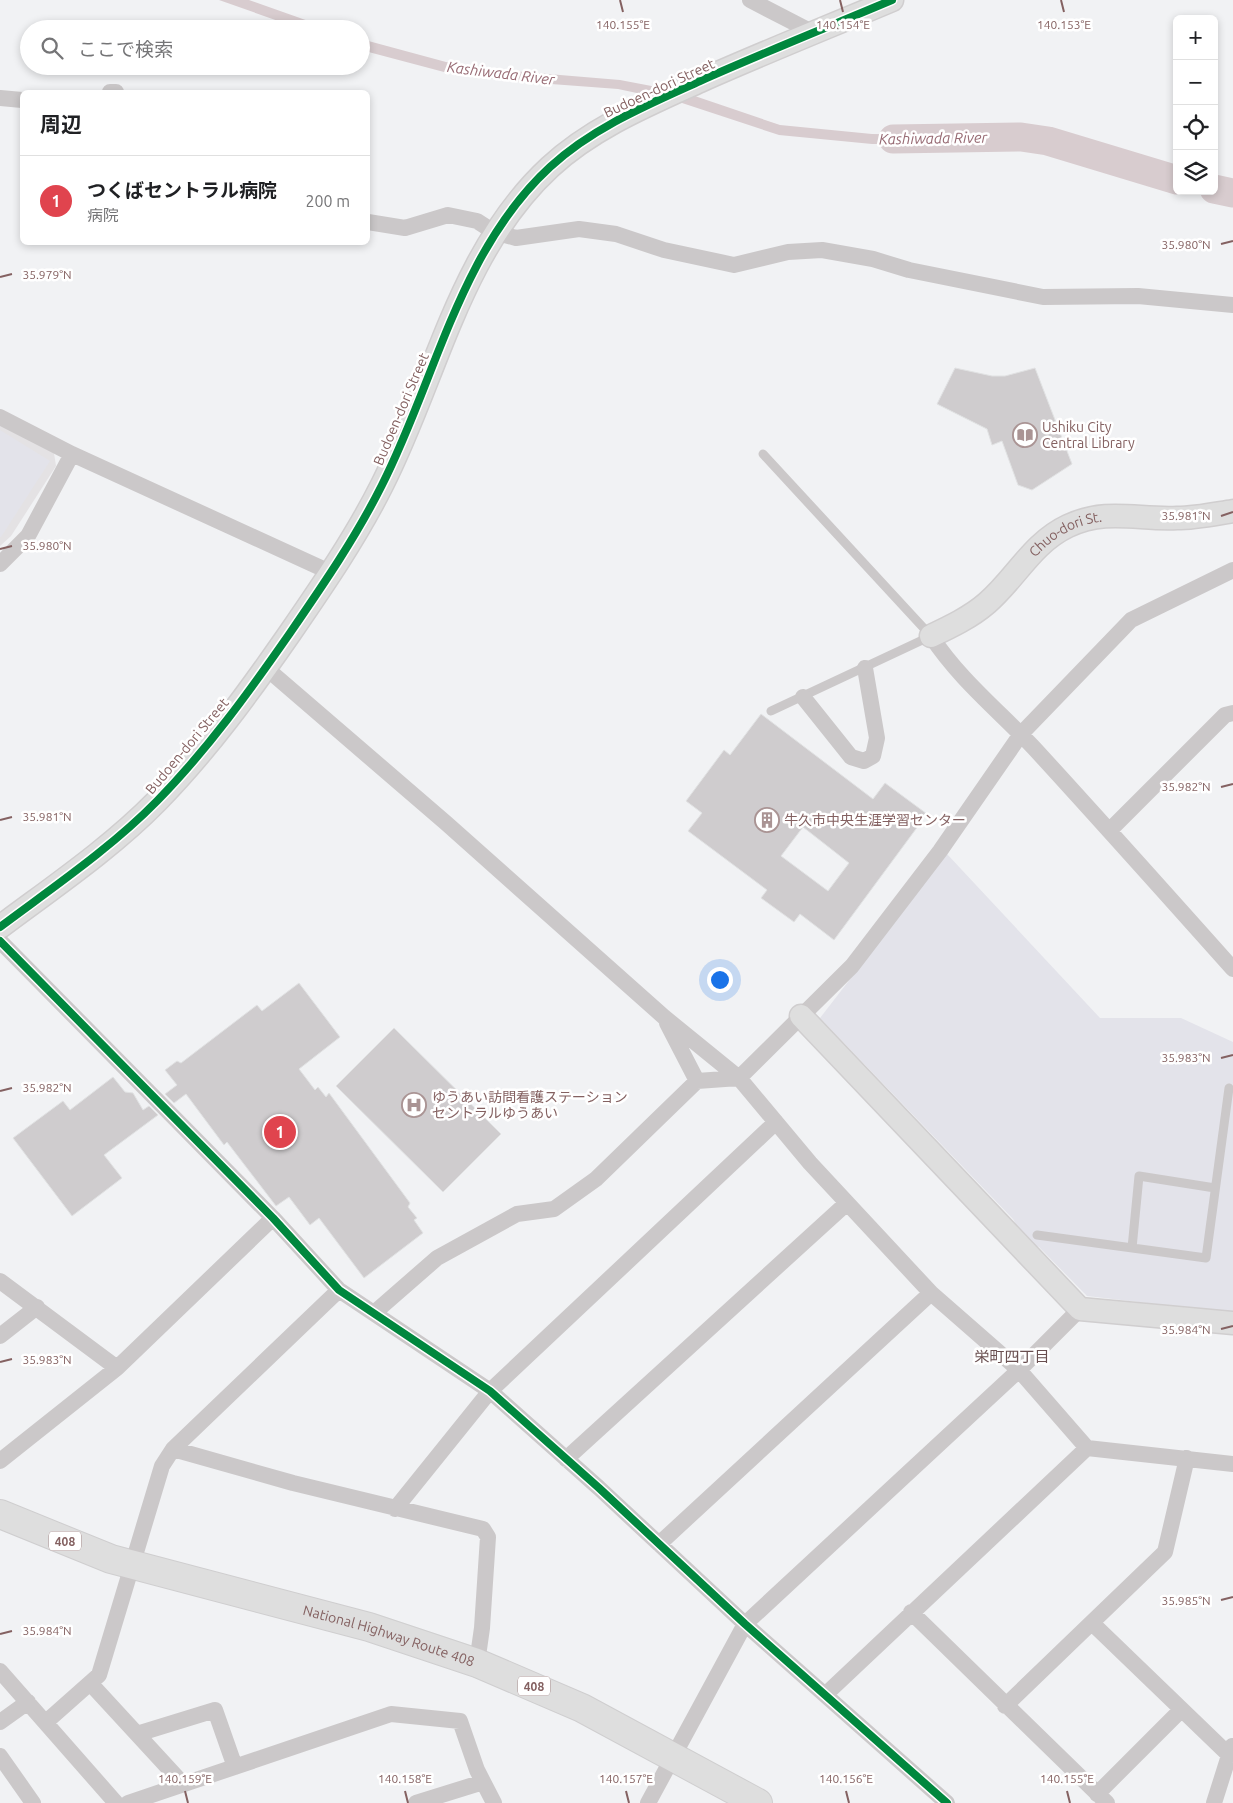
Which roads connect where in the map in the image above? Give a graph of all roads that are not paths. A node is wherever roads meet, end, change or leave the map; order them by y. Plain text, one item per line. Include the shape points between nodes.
1 (750, 0) edge
2 (892, 0) edge
3 (777, 6) edge
4 (814, 33) junction
5 (0, 98) edge
6 (20, 100) edge
7 (370, 222) edge
8 (494, 232) junction
9 (1233, 305) edge
10 (0, 417) edge
11 (72, 454) junction
12 (763, 454) dead end
13 (1233, 511) edge
14 (0, 564) edge
15 (1233, 570) edge
16 (332, 573) junction
17 (932, 636) junction
18 (266, 668) junction
19 (865, 668) junction
20 (803, 696) junction
21 (771, 711) dead end
22 (1233, 713) edge
23 (1021, 734) junction
24 (1110, 830) junction
25 (0, 927) edge
26 (0, 941) edge
27 (1233, 969) edge
28 (801, 1016) junction
29 (664, 1017) junction
30 (739, 1078) junction
31 (697, 1080) junction
32 (1229, 1088) dead end
33 (776, 1122) junction
34 (1215, 1188) junction
35 (847, 1203) junction
36 (273, 1218) junction
37 (1036, 1235) dead end
38 (1132, 1248) junction
39 (0, 1281) edge
40 (339, 1290) junction
41 (931, 1293) junction
42 (36, 1307) junction
43 (1080, 1309) junction
44 (374, 1313) junction
45 (1233, 1323) edge
46 (0, 1336) edge
47 (117, 1368) junction
48 (1019, 1370) junction
49 (490, 1391) junction
50 (1087, 1448) junction
51 (173, 1449) junction
52 (1187, 1458) junction
53 (566, 1459) junction
54 (0, 1461) edge
55 (1233, 1464) edge
56 (395, 1509) junction
57 (0, 1514) edge
58 (660, 1544) junction
59 (131, 1565) junction
60 (911, 1612) junction
61 (1092, 1622) junction
62 (745, 1624) junction
63 (477, 1663) junction
64 (0, 1671) edge
65 (90, 1683) junction
66 (826, 1694) junction
67 (28, 1702) junction
68 (1005, 1706) junction
69 (1182, 1710) junction
70 (0, 1722) edge
71 (46, 1722) junction
72 (137, 1734) junction
73 (1231, 1749) edge
74 (0, 1756) edge
75 (674, 1757) junction
76 (235, 1767) junction
77 (483, 1782) junction
78 (182, 1784) junction
79 (1102, 1798) edge
80 (33, 1803) edge
81 (116, 1803) edge
82 (128, 1803) edge
83 (416, 1803) edge
84 (494, 1803) edge
85 (648, 1803) edge
86 (758, 1803) edge
87 (947, 1803) edge
88 (1214, 1803) edge

1 - 3 street
2 - 4 street, Budoen-dori Street
3 - 4 street
4 - 8 street, Budoen-dori Street via 644,106 573,147 527,190
5 - 6 street
7 - 8 street via 405,228 448,215 477,221
8 - 9 street via 516,238 579,229 616,234 664,250 734,265 788,252 822,250 1043,297 1138,296
8 - 16 street, Budoen-dori Street via 466,288 396,457
10 - 11 street
11 - 14 street via 28,536
11 - 16 street
12 - 17 lane
13 - 17 street, Chuo-dori St. via 1176,518 1119,514 1094,517 1068,526 1026,557 986,604
15 - 23 street via 1131,620
16 - 18 street, Budoen-dori Street
17 - 19 lane
17 - 23 street via 950,665
18 - 25 street, Budoen-dori Street via 224,725 156,803
18 - 29 street
19 - 20 lane
19 - 20 street via 877,738 873,756 864,761 851,758
20 - 21 lane
22 - 24 street via 1225,715
23 - 24 street
23 - 28 street via 940,851 852,966
24 - 27 street
26 - 36 street
28 - 30 street
28 - 43 street
29 - 30 street
29 - 31 street
30 - 31 street
30 - 33 street
31 - 44 street via 596,1179 554,1209 517,1214 436,1258
32 - 34 lane
33 - 35 street
33 - 49 street
34 - 38 lane via 1206,1258
34 - 38 lane via 1139,1176
35 - 41 street
35 - 53 street
36 - 40 street
36 - 47 street
37 - 38 lane
39 - 42 street
40 - 44 street
40 - 51 street
41 - 48 street
41 - 58 street
42 - 46 street
42 - 47 street
43 - 45 street
43 - 48 street
44 - 49 street
47 - 54 street
48 - 50 street
48 - 62 street
49 - 53 street
49 - 56 street
50 - 52 street
50 - 60 street
51 - 56 street
51 - 59 street via 162,1466
52 - 55 street
52 - 61 street via 1165,1552
53 - 58 street
56 - 63 street via 483,1529 488,1536
57 - 59 highway, National Highway Route 408 / 408
58 - 62 street
59 - 63 highway, National Highway Route 408 / 408 via 369,1627
59 - 65 street via 99,1675
60 - 66 street
60 - 68 street
61 - 68 street
61 - 69 street
62 - 66 street
62 - 75 street
63 - 75 highway, National Highway Route 408 / 408 via 582,1708
64 - 67 street
65 - 71 street
65 - 72 street
66 - 87 street
67 - 70 street
67 - 71 street
68 - 79 street
69 - 73 street
69 - 79 street
71 - 81 street
72 - 76 street via 215,1710
72 - 78 street
73 - 88 street
74 - 80 street
75 - 85 street
75 - 86 highway, National Highway Route 408 / 408
76 - 77 street via 391,1714 460,1721
76 - 78 street
77 - 83 street
77 - 84 street
78 - 82 street

